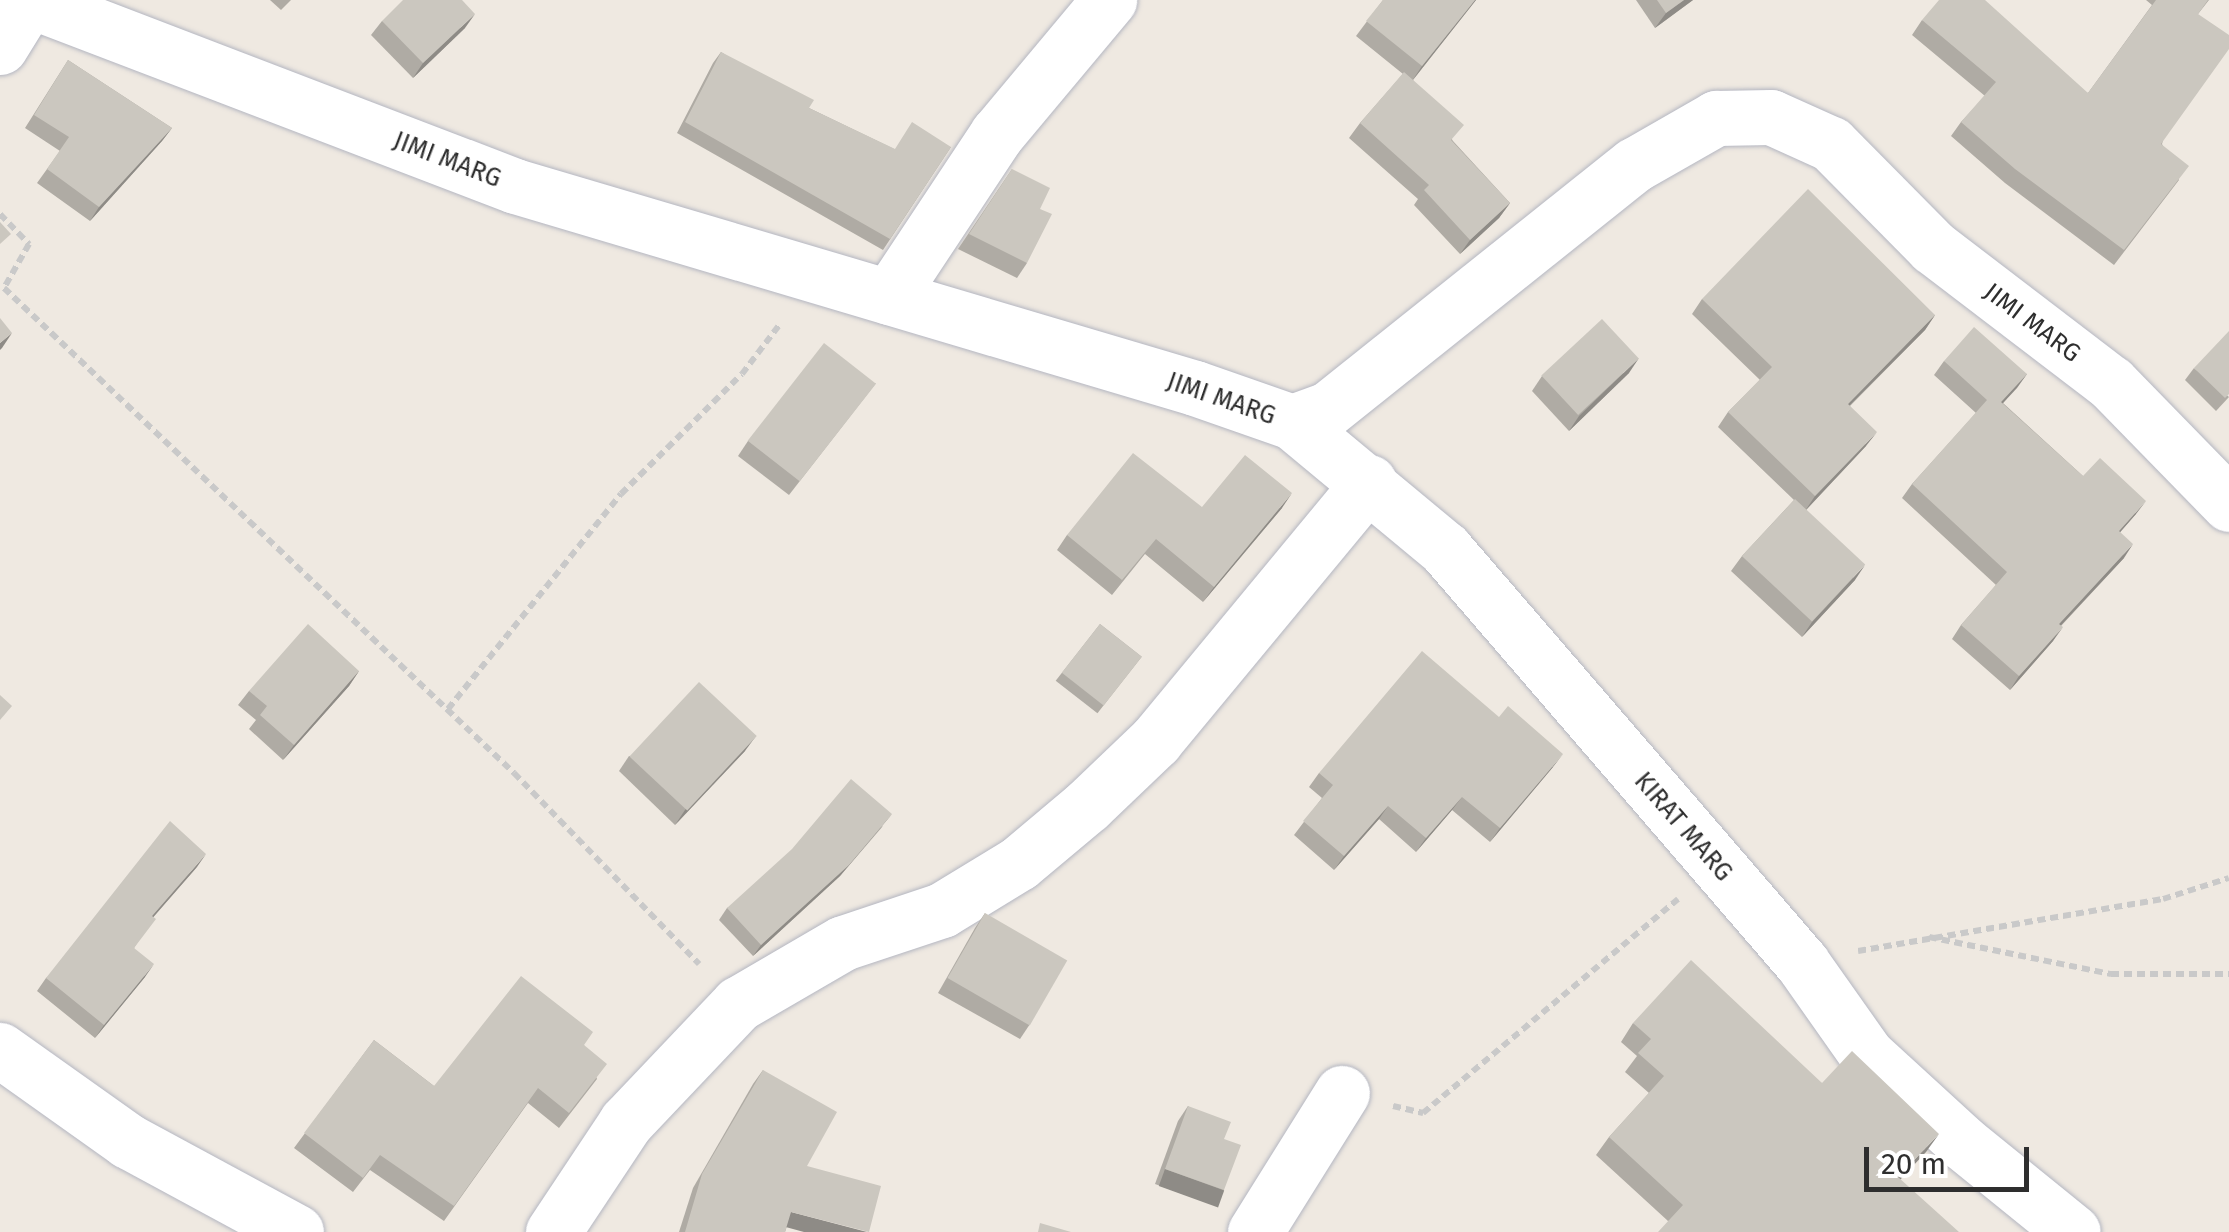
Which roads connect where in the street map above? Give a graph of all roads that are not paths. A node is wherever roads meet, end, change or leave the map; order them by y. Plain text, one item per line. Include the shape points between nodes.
1 (29, 0) edge
2 (1109, 0) edge
3 (0, 47) edge
4 (889, 296) junction
5 (1292, 422) junction
6 (1369, 482) junction
7 (2229, 504) edge
8 (0, 1050) edge
9 (1342, 1093) road end
10 (296, 1232) edge
11 (553, 1232) edge
12 (1255, 1232) edge
13 (2073, 1232) edge

1 - 3 street
1 - 4 street, JIMI MARG via 515,186
2 - 4 street via 997,134
4 - 5 street, JIMI MARG
5 - 6 street, KIRAT MARG
5 - 7 street, JIMI MARG via 1328,409 1634,165 1716,118 1771,117 1831,144 1933,247 2111,383
6 - 11 street via 1155,741 1032,851 942,910 843,943 738,1004 626,1122
6 - 13 street, KIRAT MARG via 1445,549 1802,963 1867,1055
8 - 10 street via 128,1141
9 - 12 street

